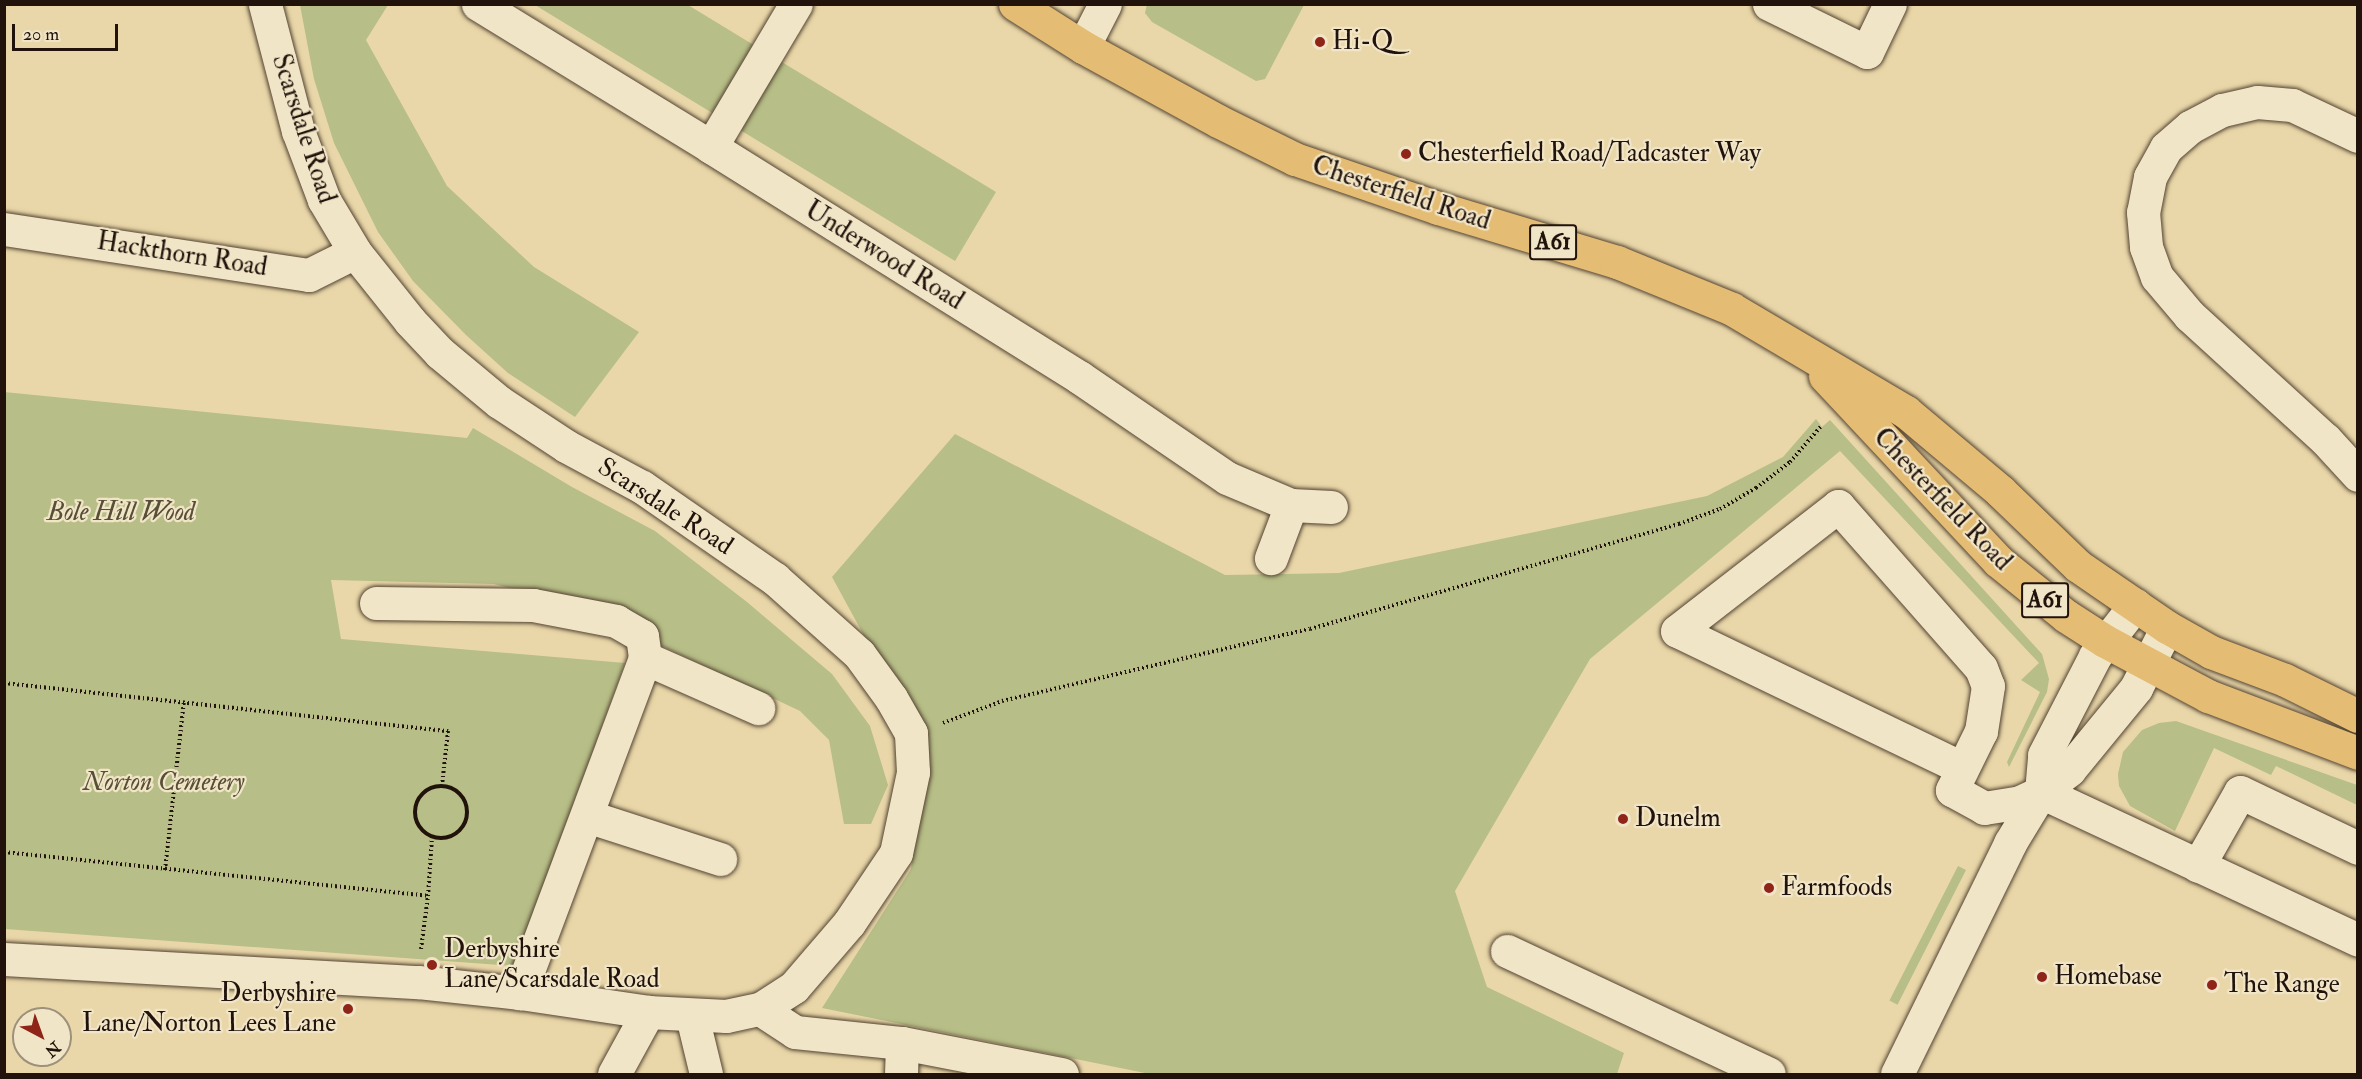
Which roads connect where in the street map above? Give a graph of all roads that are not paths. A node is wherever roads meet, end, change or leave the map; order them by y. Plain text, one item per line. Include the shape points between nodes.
1 (265, 4) edge
2 (477, 4) edge
3 (796, 4) edge
4 (1015, 4) edge
5 (1105, 4) edge
6 (1769, 4) edge
7 (1890, 4) edge
8 (1083, 47) junction
9 (2358, 136) edge
10 (711, 147) junction
11 (4, 229) edge
12 (355, 252) junction
13 (1801, 350) junction
14 (2358, 475) edge
15 (1291, 505) junction
16 (1330, 507) dead end
17 (1271, 558) dead end
18 (376, 603) dead end
19 (2135, 606) junction
20 (2167, 627) junction
21 (2105, 641) junction
22 (645, 658) junction
23 (2147, 665) junction
24 (758, 708) dead end
25 (2358, 716) edge
26 (2358, 753) edge
27 (1962, 768) junction
28 (2041, 792) junction
29 (587, 816) junction
30 (2358, 848) edge
31 (720, 859) dead end
32 (2198, 866) junction
33 (2358, 940) edge
34 (1507, 951) dead end
35 (4, 959) edge
36 (520, 993) junction
37 (760, 1009) junction
38 (648, 1012) junction
39 (692, 1016) junction
40 (902, 1059) edge
41 (614, 1074) edge
42 (706, 1074) edge
43 (1062, 1074) edge
44 (1769, 1074) edge
45 (1897, 1074) edge

1 - 12 street, Scarsdale Road via 311,170
2 - 10 street, Underwood Road
3 - 10 street
4 - 8 highway, Chesterfield Road / A61
5 - 8 street
6 - 7 street via 1867,52
8 - 13 highway, Chesterfield Road / A61 via 1295,159 1653,274 1732,309
9 - 14 street via 2292,105 2257,102 2222,110 2190,127 2166,148 2150,177 2143,212 2146,247 2157,277 2188,315 2325,439
10 - 15 street, Underwood Road via 1078,377 1227,478
11 - 12 street, Hackthorn Road via 309,275
12 - 37 street, Scarsdale Road via 410,321 499,402 566,446 642,487 775,579 859,654 911,733 913,772 896,853 849,923 794,987
13 - 19 highway, Chesterfield Road / A61 via 1906,412 2000,491 2078,566
13 - 21 highway, Chesterfield Road / A61 via 1998,561 2066,616
15 - 16 street, Underwood Road
15 - 17 street
18 - 22 street via 533,605 616,621 642,636
19 - 20 highway, Chesterfield Road / A61
19 - 21 street
20 - 23 street
20 - 25 highway, Chesterfield Road / A61 via 2211,652 2285,680
21 - 23 highway, Chesterfield Road / A61
21 - 28 street via 2044,755
22 - 24 street
22 - 29 street
23 - 26 highway, Chesterfield Road / A61 via 2208,696
23 - 28 street via 2136,688 2069,770
27 - 27 street via 1981,731 1986,705 1988,686 1981,668 1838,506 1677,631
27 - 28 street via 1952,790 1984,808 2012,805
28 - 32 street
28 - 45 street via 2010,843
29 - 31 street
29 - 36 street
30 - 32 street via 2240,792
32 - 33 street
34 - 44 street
35 - 36 street via 418,982
36 - 38 street
37 - 39 street via 726,1016
37 - 40 street via 795,1032
38 - 39 street
38 - 41 street
39 - 42 street
40 - 43 street

